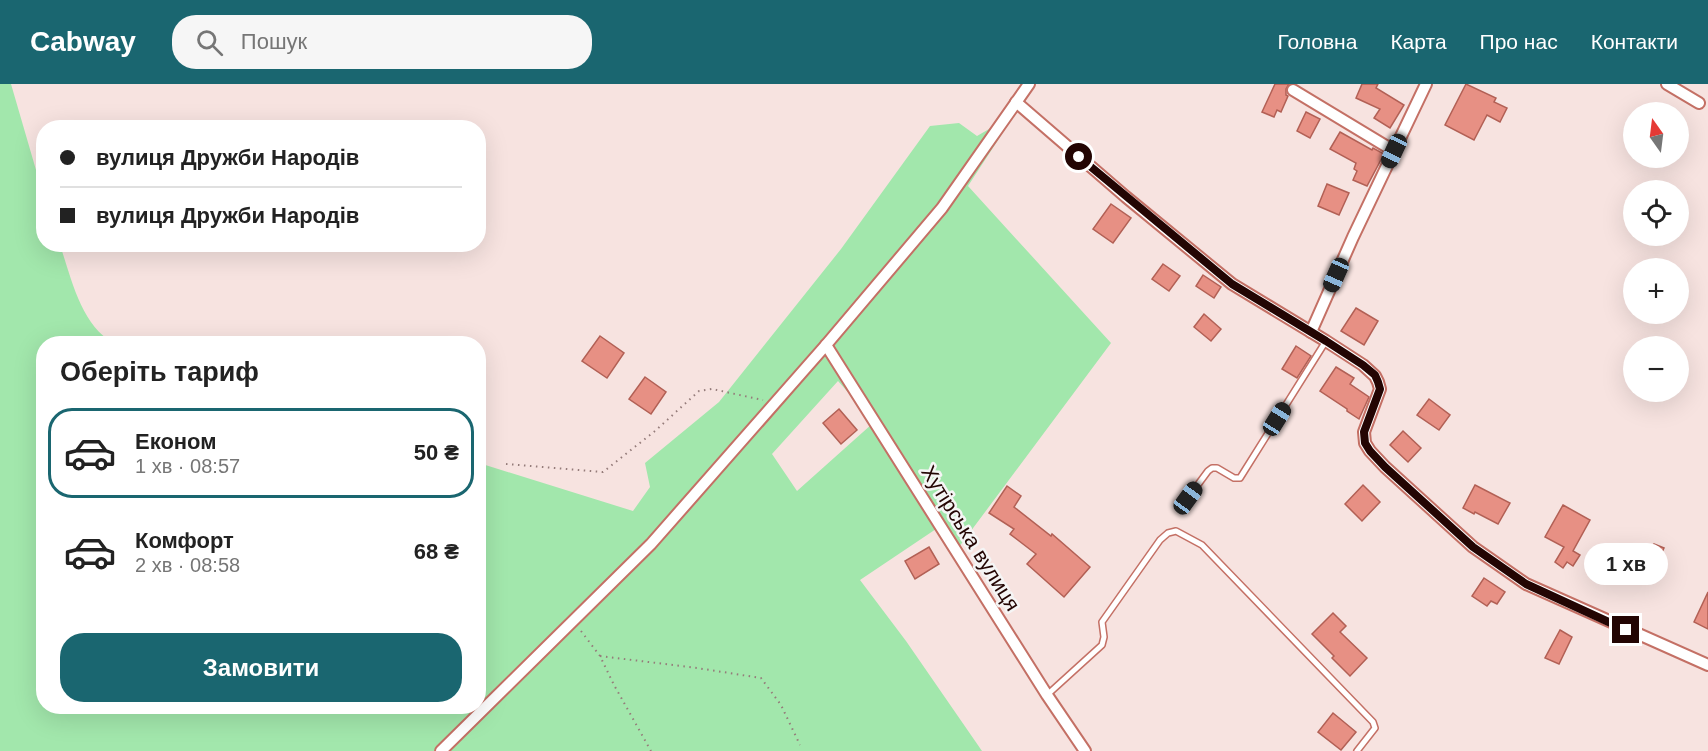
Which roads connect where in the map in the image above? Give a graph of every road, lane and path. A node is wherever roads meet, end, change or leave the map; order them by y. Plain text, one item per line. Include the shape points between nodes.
1 (1029, 84) edge
2 (1426, 84) edge
3 (1667, 84) edge
4 (1293, 90) dead end
5 (1016, 102) junction
6 (1699, 103) dead end
7 (1394, 151) junction
8 (1311, 332) junction
9 (1326, 341) junction
10 (826, 345) junction
11 (775, 402) junction
12 (506, 464) dead end
13 (1188, 498) dead end
14 (573, 621) junction
15 (600, 656) junction
16 (1708, 665) edge
17 (1047, 695) junction
18 (486, 707) edge
19 (479, 714) edge
20 (800, 745) dead end
21 (441, 751) edge
22 (651, 751) edge
23 (1085, 751) edge
24 (1357, 751) edge

1 - 5 street
2 - 7 street
3 - 6 street
4 - 7 street
5 - 8 street via 1232,284
5 - 10 street via 942,208
7 - 8 street
8 - 9 street
9 - 13 lane via 1240,478 1212,468
9 - 16 street via 1363,365 1378,382 1380,389 1364,432 1370,451 1473,547 1526,584
10 - 11 street
10 - 17 street, Хутірська вулиця
11 - 12 path via 712,389 699,391 603,472
11 - 14 street via 651,544
14 - 15 path
14 - 18 street
15 - 20 path via 761,678 781,705
15 - 22 path
17 - 23 street, Хутірська вулиця
17 - 24 lane via 1102,645 1102,622 1160,540 1176,531 1202,545 1373,722 1374,728
19 - 21 street

